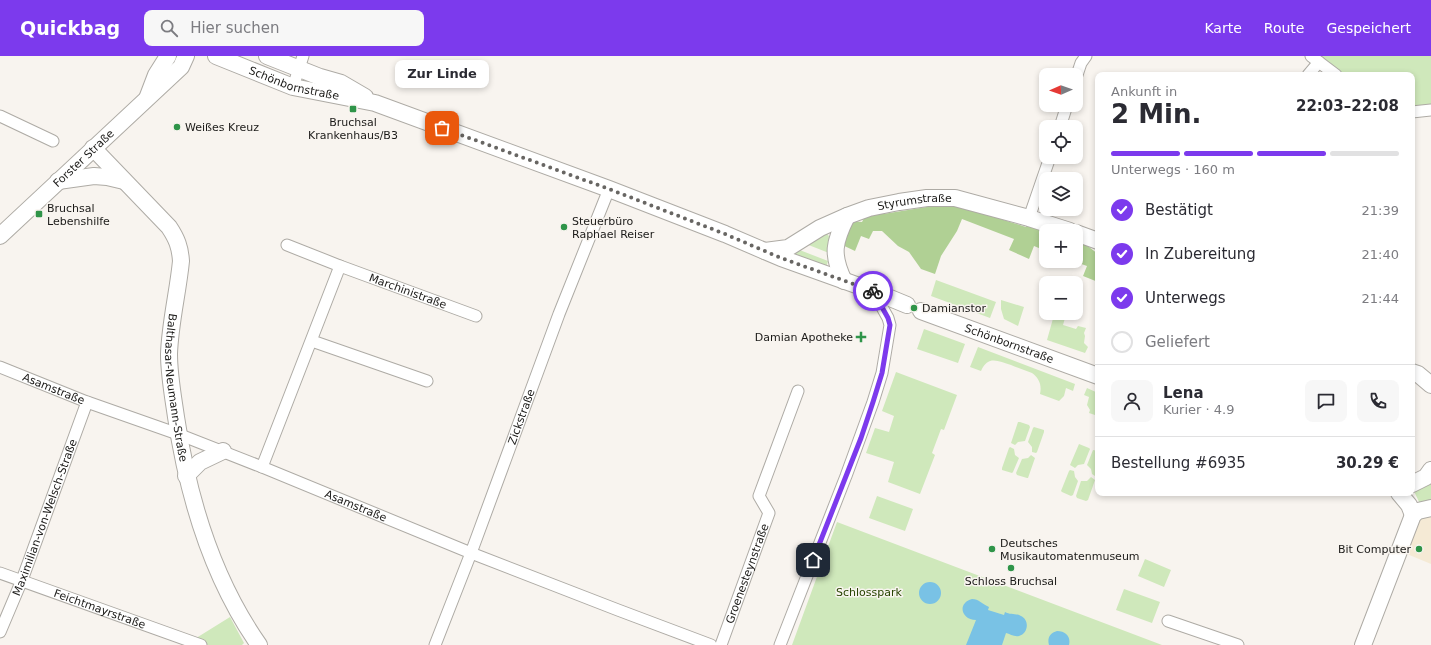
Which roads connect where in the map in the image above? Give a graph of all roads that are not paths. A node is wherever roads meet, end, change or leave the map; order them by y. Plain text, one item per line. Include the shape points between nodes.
1 (154, 56) edge
2 (168, 56) edge
3 (186, 56) edge
4 (216, 56) edge
5 (267, 56) edge
6 (1086, 56) edge
7 (1315, 59) edge
8 (301, 62) edge
9 (1079, 68) edge
10 (1309, 72) edge
11 (1332, 72) edge
12 (156, 75) junction
13 (293, 87) junction
14 (148, 97) junction
15 (375, 103) junction
16 (1431, 110) edge
17 (1415, 112) edge
18 (0, 116) edge
19 (53, 141) dead end
20 (93, 148) junction
21 (1048, 164) edge
22 (58, 181) junction
23 (124, 181) junction
24 (609, 189) junction
25 (846, 216) junction
26 (1029, 218) junction
27 (1048, 224) edge
28 (2, 230) edge
29 (1083, 236) edge
30 (1095, 240) edge
31 (287, 245) dead end
32 (765, 251) junction
33 (340, 266) junction
34 (844, 281) junction
35 (873, 291) junction
36 (476, 316) dead end
37 (312, 341) junction
38 (0, 367) edge
39 (1415, 373) edge
40 (1095, 375) edge
41 (427, 381) dead end
42 (1431, 385) edge
43 (798, 391) dead end
44 (86, 402) junction
45 (178, 434) junction
46 (223, 452) junction
47 (262, 467) junction
48 (1431, 470) edge
49 (186, 476) junction
50 (1415, 482) edge
51 (1402, 496) edge
52 (1431, 508) edge
53 (1412, 515) junction
54 (471, 553) junction
55 (0, 572) edge
56 (22, 580) junction
57 (1168, 621) dead end
58 (0, 632) edge
59 (200, 645) edge
60 (259, 645) edge
61 (435, 645) edge
62 (711, 645) edge
63 (721, 645) edge
64 (780, 645) edge
65 (1238, 645) edge
66 (1363, 645) edge

1 - 12 main road
2 - 12 main road, Forster Straße
3 - 14 main road, Forster Straße via 181,67
4 - 13 main road, Schönbornstraße
5 - 8 main road, Schönbornstraße
6 - 9 street
7 - 10 street
7 - 11 street
8 - 13 street
8 - 15 main road, Schönbornstraße
12 - 14 main road, Forster Straße
13 - 15 main road, Schönbornstraße
14 - 20 main road, Forster Straße
15 - 24 main road, Schönbornstraße
16 - 17 street
18 - 19 street
20 - 22 main road, Forster Straße
20 - 23 main road, Balthasar-Neumann-Straße
21 - 26 street
22 - 23 main road via 94,176
22 - 28 main road, Forster Straße
23 - 45 main road, Balthasar-Neumann-Straße via 169,228 180,246 180,266 169,354
24 - 32 main road, Schönbornstraße
24 - 54 street, Zickstraße via 559,314
25 - 26 main road, Styrumstraße via 899,202 926,198 955,198
25 - 32 main road, Styrumstraße via 820,228 788,248
25 - 34 main road via 835,251 837,267
26 - 27 main road, Styrumstraße
29 - 30 main road
31 - 33 street, Marchinistraße
32 - 34 main road, Schönbornstraße
33 - 36 street, Marchinistraße
33 - 37 street
34 - 35 main road, Schönbornstraße
35 - 40 main road, Schönbornstraße
35 - 64 street via 890,325 882,373 861,438
37 - 41 street
37 - 47 street
38 - 44 street, Asamstraße
39 - 42 main road
43 - 63 street, Groenesteynstraße via 759,496 769,513
44 - 45 street, Asamstraße
44 - 56 street, Maximilian-von-Welsch-Straße
45 - 46 street, Asamstraße
45 - 49 main road, Balthasar-Neumann-Straße
46 - 47 street, Asamstraße
46 - 49 main road via 200,462
47 - 54 street, Asamstraße
48 - 50 main road
49 - 60 main road, Balthasar-Neumann-Straße via 200,525 220,575 237,610
51 - 53 main road via 1409,505
52 - 53 main road
53 - 66 main road
54 - 61 street, Zickstraße
54 - 62 street, Asamstraße
55 - 56 street, Feichtmayrstraße
56 - 58 street, Maximilian-von-Welsch-Straße
56 - 59 street, Feichtmayrstraße
57 - 65 street

